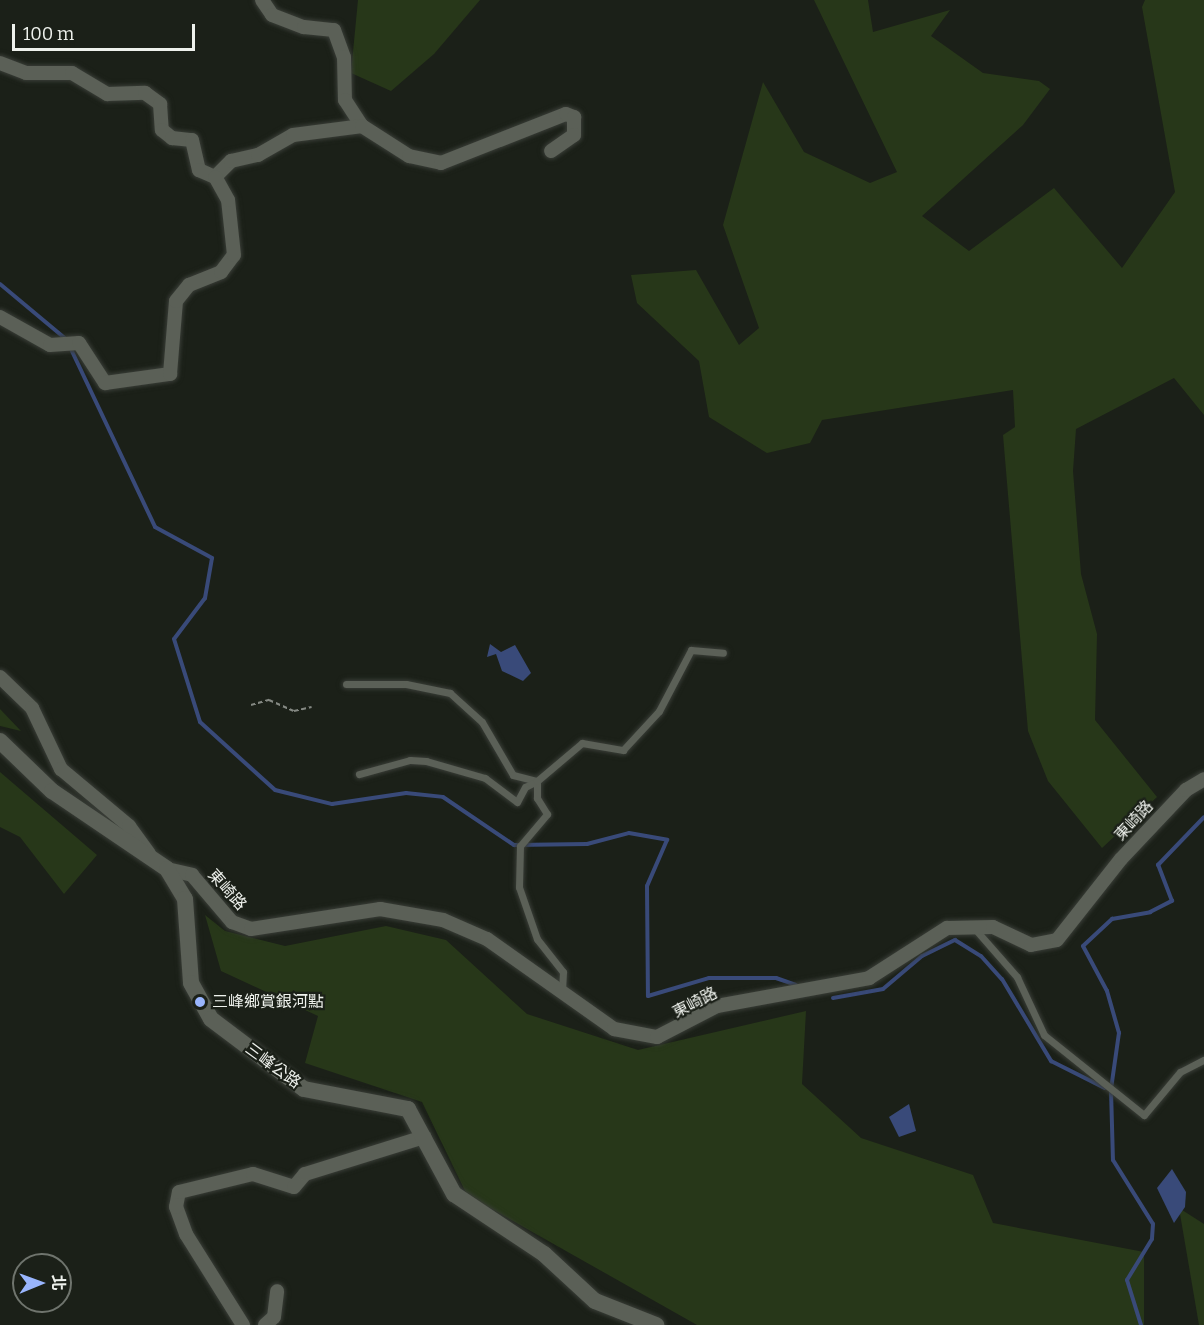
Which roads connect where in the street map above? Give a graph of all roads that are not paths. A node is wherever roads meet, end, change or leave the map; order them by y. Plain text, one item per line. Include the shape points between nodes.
1 (262, 0) edge
2 (0, 63) edge
3 (362, 126) junction
4 (551, 151) dead end
5 (215, 177) junction
6 (0, 318) edge
7 (723, 653) dead end
8 (0, 677) edge
9 (346, 684) dead end
10 (0, 741) edge
11 (360, 774) dead end
12 (1204, 779) edge
13 (537, 781) junction
14 (150, 856) junction
15 (167, 869) junction
16 (969, 924) junction
17 (562, 993) junction
18 (1204, 1060) edge
19 (424, 1137) junction
20 (277, 1291) dead end
21 (243, 1325) edge
22 (265, 1325) edge
23 (656, 1325) edge

1 - 3 street via 272,15 304,27 334,30 344,57 345,100
2 - 5 street via 26,73 72,73 106,94 145,93 160,104 166,135 192,140 199,170
3 - 4 street via 409,156 441,163 570,114 577,122 574,135
3 - 5 street via 293,135 258,155 231,161
5 - 6 street via 228,200 234,255 221,272 189,285 176,301 170,374 105,383 75,341 50,345
7 - 13 lane via 691,650 658,711 623,750 582,743
8 - 14 street via 32,708 62,769 129,826
9 - 13 lane via 406,684 450,693 482,722 513,775
10 - 14 street, 三峰公路 via 52,791
11 - 13 lane via 410,760 426,761 485,778 517,802 525,787
12 - 16 street, 東崎路 via 1186,790 1121,858 1057,940 1031,945 993,927
13 - 17 lane via 537,798 547,814 520,846 519,887 537,939 550,949 562,972
14 - 15 street, 三峰公路
15 - 17 street, 東崎路 via 192,875 232,922 251,929 380,909 443,920 487,939
15 - 19 street, 三峰公路 via 185,899 191,983 211,1019 304,1089 408,1109
16 - 17 street, 東崎路 via 927,936 869,978 717,1006 657,1037 614,1029
16 - 18 lane via 992,942 1017,977 1044,1035 1144,1115 1180,1072
19 - 21 street via 305,1174 294,1187 252,1174 179,1192 176,1207 186,1234
19 - 23 street, 三峰公路 via 454,1194 544,1254 595,1301
20 - 22 street via 274,1317

